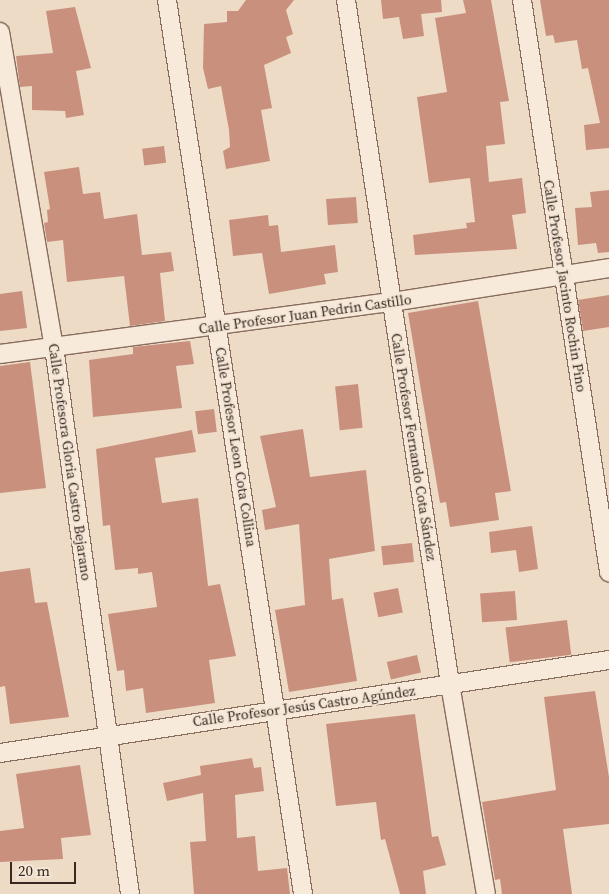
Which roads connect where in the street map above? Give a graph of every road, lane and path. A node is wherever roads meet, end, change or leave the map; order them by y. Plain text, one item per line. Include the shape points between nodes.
1 (167, 0) edge
2 (346, 0) edge
3 (522, 0) edge
4 (0, 32) edge
5 (609, 268) edge
6 (564, 275) junction
7 (392, 302) junction
8 (217, 326) junction
9 (54, 348) junction
10 (0, 354) edge
11 (609, 572) edge
12 (609, 660) edge
13 (450, 684) junction
14 (276, 710) junction
15 (108, 735) junction
16 (0, 753) edge
17 (130, 894) edge
18 (303, 894) edge
19 (486, 894) edge

1 - 8 street, Calle Profesor Leon Cota Collina
2 - 7 street, Calle Profesor Fernando Cota Sández
3 - 6 street, Calle Profesor Jacinto Rochin Pino
4 - 9 street, Calle Profesora Gloria Castro Bejarano
5 - 6 street, Calle Profesor Juan Pedrin Castillo
6 - 7 street, Calle Profesor Juan Pedrin Castillo
6 - 11 street, Calle Profesor Jacinto Rochin Pino
7 - 8 street, Calle Profesor Juan Pedrin Castillo
7 - 13 street, Calle Profesor Fernando Cota Sández
8 - 9 street, Calle Profesor Juan Pedrin Castillo
8 - 14 street, Calle Profesor Leon Cota Collina
9 - 10 street, Calle Profesor Juan Pedrin Castillo
9 - 15 street, Calle Profesora Gloria Castro Bejarano
12 - 13 street, Calle Profesor Jesús Castro Agúndez
13 - 14 street, Calle Profesor Jesús Castro Agúndez
13 - 19 street, Calle Profesor Fernando Cota Sández
14 - 15 street, Calle Profesor Jesús Castro Agúndez
14 - 18 street, Calle Profesor Leon Cota Collina
15 - 16 street, Calle Profesor Jesús Castro Agúndez
15 - 17 street, Calle Profesora Gloria Castro Bejarano

